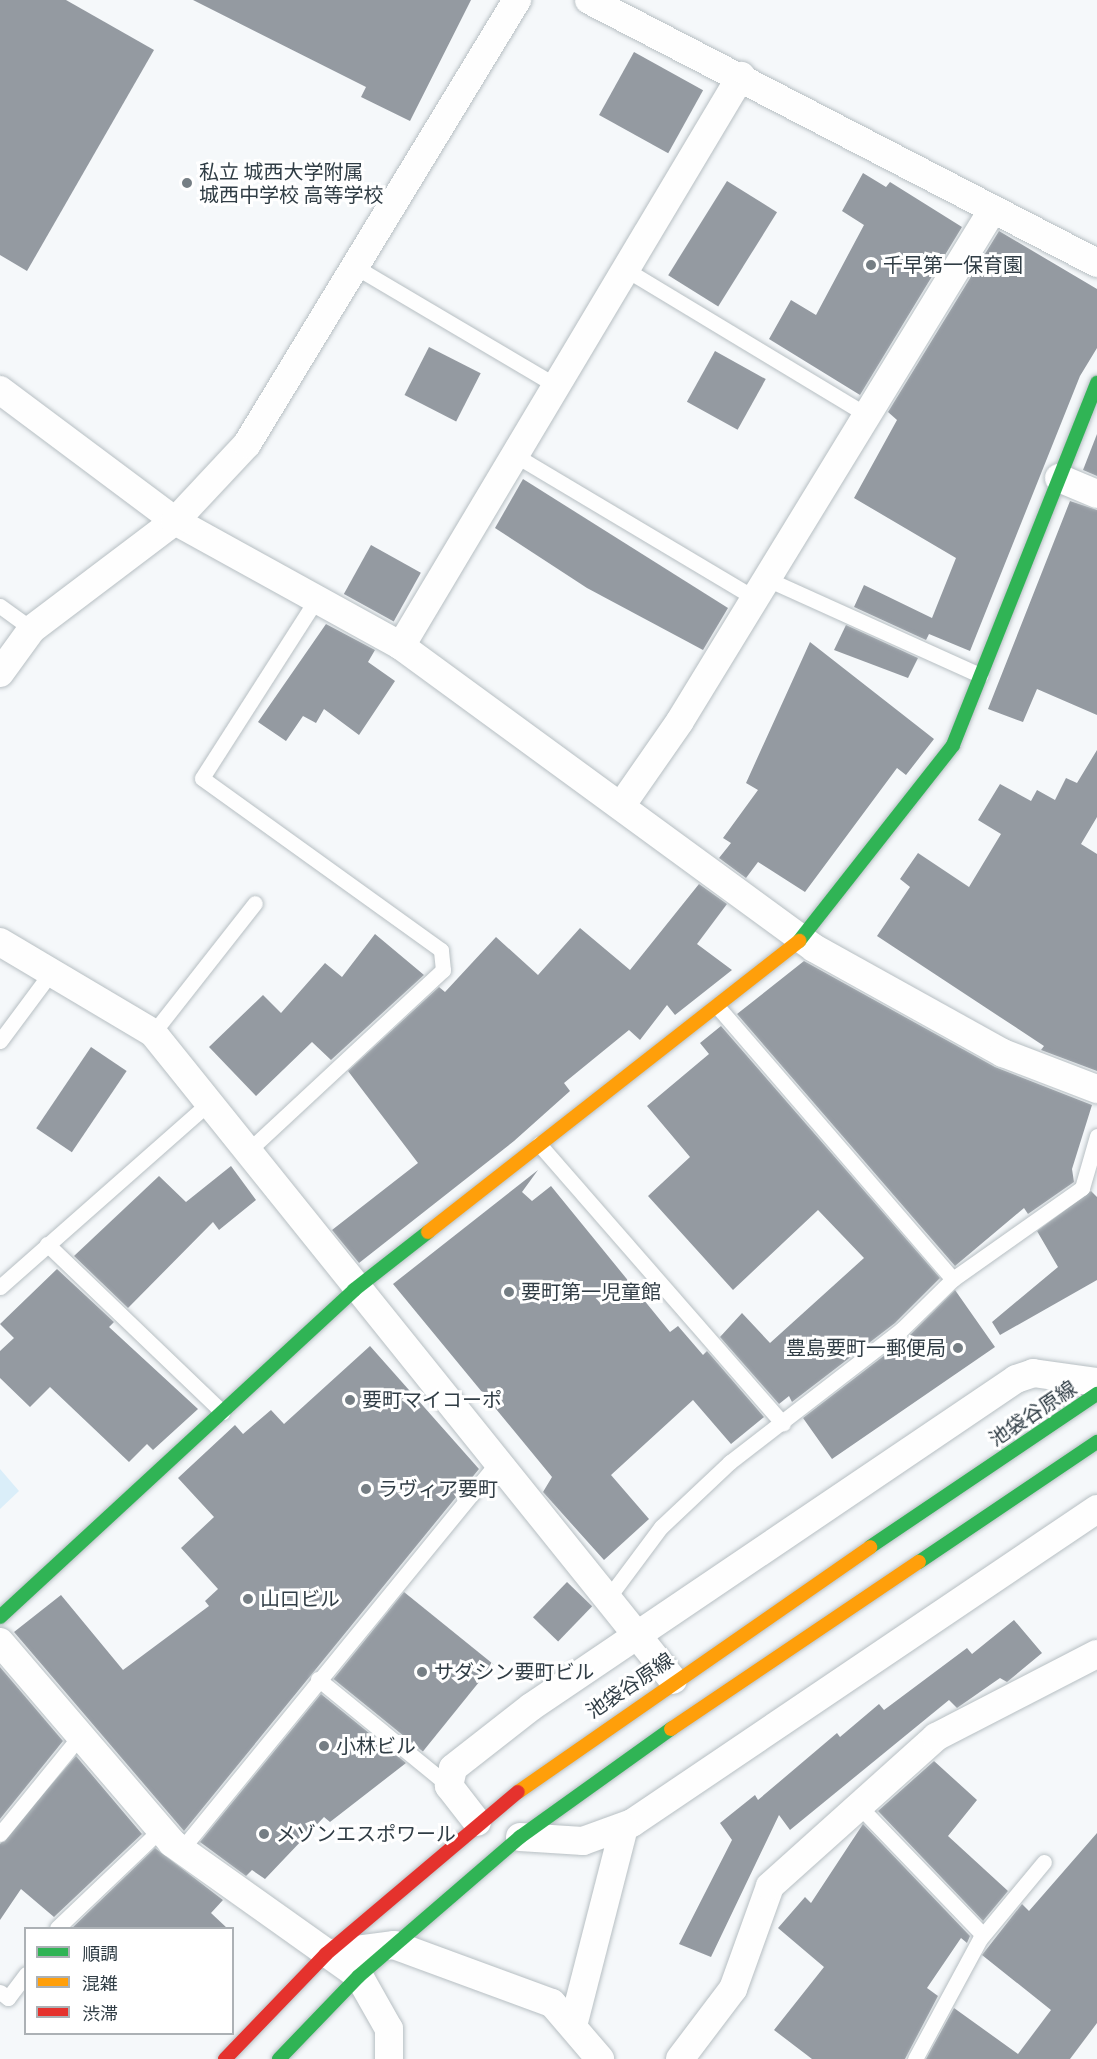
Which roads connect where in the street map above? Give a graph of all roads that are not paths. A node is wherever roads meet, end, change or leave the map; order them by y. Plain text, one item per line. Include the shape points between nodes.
1 (517, 0) edge
2 (589, 0) edge
3 (741, 76) junction
4 (993, 209) junction
5 (1097, 263) edge
6 (354, 266) junction
7 (625, 269) junction
8 (1097, 383) edge
9 (555, 385) junction
10 (0, 390) edge
11 (867, 415) junction
12 (513, 454) junction
13 (1059, 478) junction
14 (1097, 494) edge
15 (175, 521) junction
16 (761, 588) junction
17 (316, 600) junction
18 (0, 606) edge
19 (32, 630) junction
20 (402, 646) junction
21 (0, 673) edge
22 (981, 675) junction
23 (621, 806) junction
24 (255, 903) dead end
25 (802, 939) junction
26 (0, 942) edge
27 (49, 975) junction
28 (717, 1005) junction
29 (153, 1033) junction
30 (0, 1041) edge
31 (1097, 1089) edge
32 (209, 1103) junction
33 (1097, 1136) edge
34 (539, 1144) junction
35 (248, 1151) junction
36 (47, 1244) junction
37 (953, 1279) junction
38 (0, 1287) edge
39 (354, 1290) junction
40 (1097, 1382) edge
41 (1097, 1394) edge
42 (222, 1412) junction
43 (783, 1424) junction
44 (1097, 1442) edge
45 (497, 1463) junction
46 (1097, 1509) edge
47 (608, 1598) junction
48 (0, 1617) edge
49 (636, 1635) junction
50 (0, 1642) edge
51 (1097, 1654) edge
52 (318, 1680) junction
53 (673, 1680) junction
54 (80, 1736) junction
55 (449, 1786) junction
56 (858, 1805) junction
57 (477, 1822) junction
58 (624, 1827) junction
59 (160, 1830) junction
60 (0, 1834) edge
61 (520, 1837) junction
62 (180, 1851) junction
63 (1044, 1862) dead end
64 (59, 1927) edge
65 (983, 1935) junction
66 (394, 1945) junction
67 (326, 1954) junction
68 (359, 1976) junction
69 (24, 1977) edge
70 (0, 1992) edge
71 (574, 2022) junction
72 (225, 2059) edge
73 (279, 2059) edge
74 (389, 2059) edge
75 (600, 2059) edge
76 (680, 2059) edge
77 (915, 2059) edge

1 - 6 street
2 - 3 street
3 - 4 street
3 - 7 street
4 - 5 street
4 - 11 street
6 - 9 lane
6 - 15 street via 247,444
7 - 9 street
7 - 11 lane
8 - 13 main road
9 - 12 street
10 - 15 street
11 - 16 street
12 - 16 lane
12 - 20 street
13 - 14 street
13 - 22 main road
15 - 17 street
15 - 19 street
16 - 22 lane
16 - 23 street
17 - 20 street
17 - 35 lane via 202,778 441,950 443,970
18 - 19 lane
19 - 21 street
20 - 23 street
22 - 25 main road via 953,745
23 - 25 street
24 - 29 lane
25 - 28 main road
25 - 31 street via 1003,1053
26 - 27 street
27 - 29 street
27 - 30 lane
28 - 34 main road
28 - 37 lane
29 - 32 street
32 - 35 street
32 - 36 lane
33 - 37 lane via 1082,1188
34 - 39 main road
34 - 43 lane
35 - 39 street
36 - 38 lane
36 - 42 lane
37 - 43 lane via 901,1330
39 - 42 main road
39 - 45 street
40 - 49 street via 1034,1372 1016,1378
41 - 53 main road, 池袋谷原線
42 - 48 main road
43 - 47 lane via 730,1462 662,1527
44 - 61 main road
45 - 47 street
45 - 52 lane
46 - 58 street
47 - 49 street
49 - 53 street
49 - 55 street via 453,1768
50 - 54 street
51 - 56 street via 936,1737
52 - 55 lane
52 - 62 lane
53 - 57 main road, 池袋谷原線
54 - 59 street
54 - 60 lane
55 - 57 street
56 - 65 lane
56 - 76 street via 770,1886 733,1989
57 - 67 main road, 池袋谷原線
58 - 61 street via 583,1841
58 - 71 street
59 - 62 street
59 - 64 lane
61 - 66 main road
62 - 67 street
63 - 65 lane
65 - 77 lane
66 - 67 street
66 - 68 main road
66 - 71 street via 552,2003
67 - 68 street
67 - 72 main road, 池袋谷原線
68 - 73 main road
68 - 74 street via 389,2029
69 - 70 lane via 9,1998
71 - 75 street

